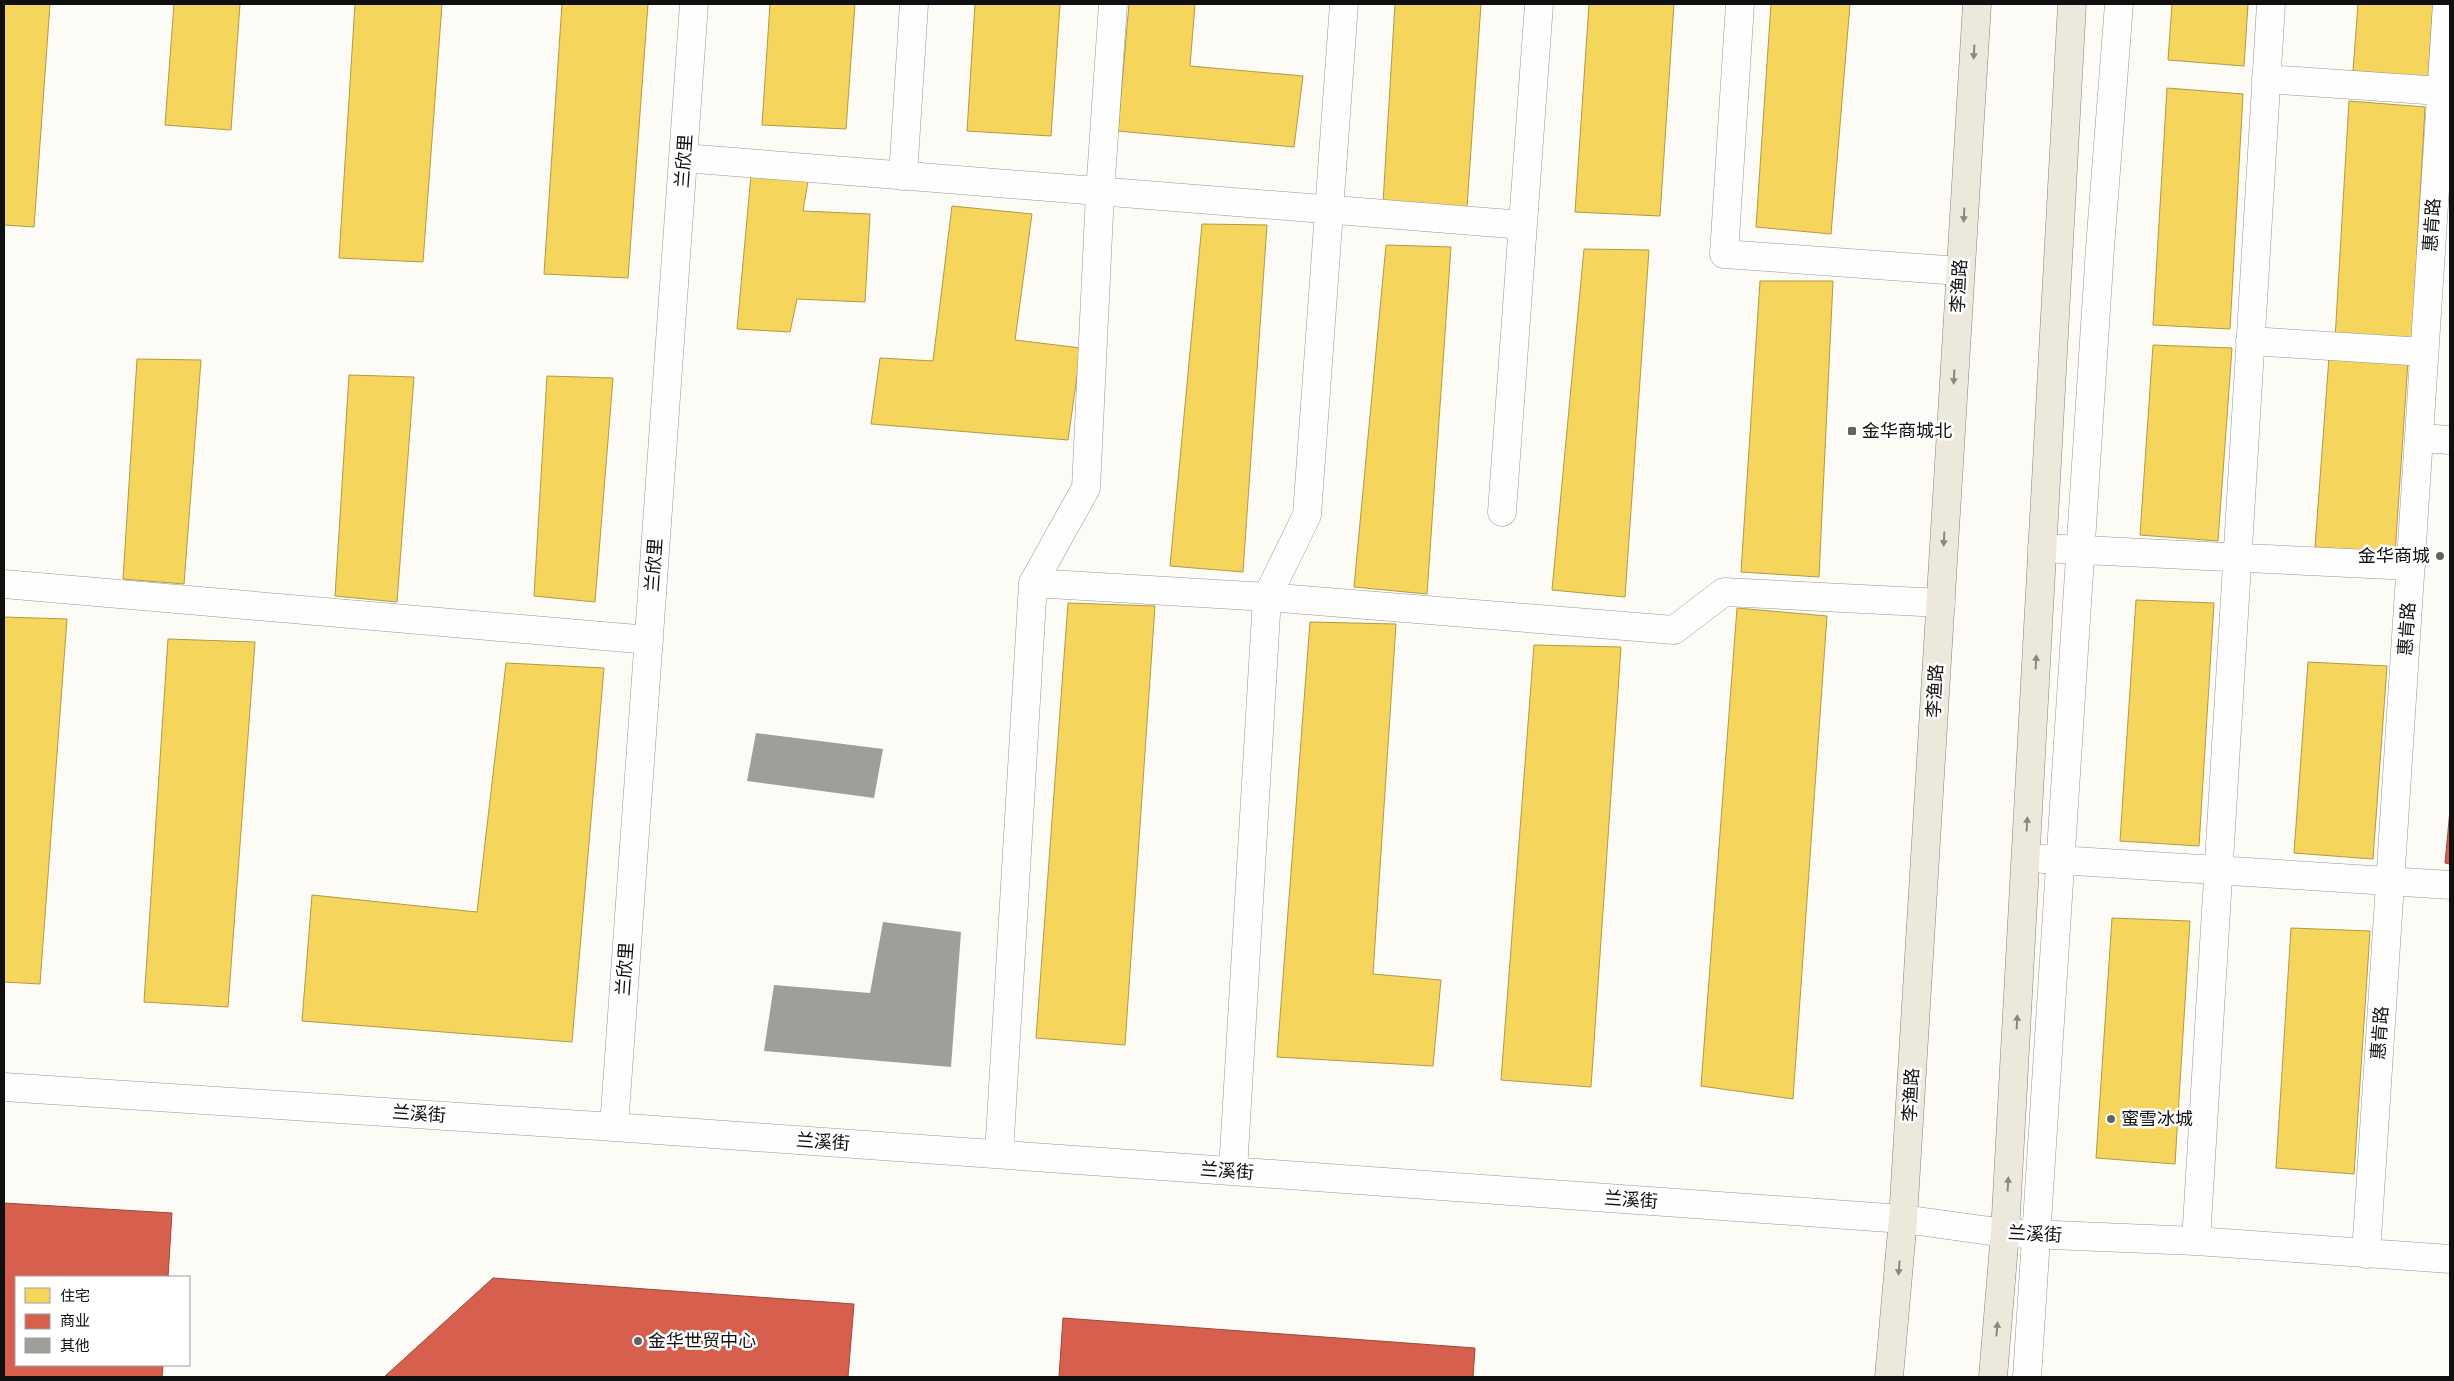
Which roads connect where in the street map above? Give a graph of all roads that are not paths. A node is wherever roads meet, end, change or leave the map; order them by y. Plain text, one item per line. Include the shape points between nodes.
1 (694, 4) edge
2 (914, 4) edge
3 (1113, 4) edge
4 (1344, 4) edge
5 (1539, 4) edge
6 (1740, 4) edge
7 (1977, 4) edge
8 (2072, 4) edge
9 (2119, 4) edge
10 (2271, 4) edge
11 (2447, 4) edge
12 (2266, 79) junction
13 (2441, 91) junction
14 (684, 158) junction
15 (903, 176) junction
16 (1100, 192) junction
17 (1330, 210) junction
18 (1523, 225) junction
19 (1960, 271) junction
20 (2250, 341) junction
21 (2424, 352) junction
22 (2419, 438) junction
23 (2450, 440) edge
24 (1502, 512) dead end
25 (2042, 548) junction
26 (2080, 550) junction
27 (2237, 558) junction
28 (2411, 566) junction
29 (1033, 583) junction
30 (4, 584) edge
31 (1267, 597) junction
32 (1940, 603) junction
33 (649, 640) junction
34 (2026, 858) junction
35 (2060, 860) junction
36 (2218, 871) junction
37 (2390, 882) junction
38 (2450, 885) edge
39 (4, 1086) edge
40 (614, 1127) junction
41 (999, 1154) junction
42 (1233, 1171) junction
43 (1903, 1219) junction
44 (2005, 1233) junction
45 (2036, 1234) junction
46 (2196, 1241) junction
47 (2366, 1254) junction
48 (2450, 1259) edge
49 (1889, 1377) edge
50 (1993, 1377) edge
51 (2027, 1377) edge

1 - 14 street, 兰欣里
2 - 15 street
3 - 16 street
4 - 17 street
5 - 18 street
6 - 19 street via 1724,254
7 -> 19 main road, 李渔路
8 - 25 main road
9 - 26 street
10 - 12 street
11 - 13 street, 惠肯路
12 - 13 street
12 - 20 street
13 - 21 street, 惠肯路
14 - 15 street
14 - 33 street, 兰欣里
15 - 16 street
16 - 17 street
16 - 29 street via 1086,488
17 - 18 street
17 - 31 street via 1307,515
18 - 24 street
19 -> 32 main road, 李渔路
20 - 21 street
20 - 27 street
21 - 22 street, 惠肯路
22 - 23 street
22 - 28 street, 惠肯路
25 - 26 street
34 -> 25 main road
26 - 27 street
26 - 35 street
27 - 28 street
27 - 36 street
28 - 37 street, 惠肯路
29 - 31 street
29 - 41 street
30 - 33 street
31 - 32 street via 1674,630 1724,592
31 - 42 street
32 - 43 main road, 李渔路
33 - 40 street, 兰欣里
34 - 35 street
44 -> 34 main road
35 - 36 street
35 - 45 street
36 - 37 street
36 - 46 street
37 - 38 street
37 - 47 street, 惠肯路
39 - 40 street, 兰溪街
40 - 41 street, 兰溪街
41 - 42 street, 兰溪街
42 - 43 street, 兰溪街
43 - 44 street, 兰溪街
43 -> 49 main road, 李渔路
44 - 45 street, 兰溪街
50 -> 44 main road
45 - 46 street, 兰溪街
45 - 51 street
46 - 47 street, 兰溪街
47 - 48 street, 兰溪街

